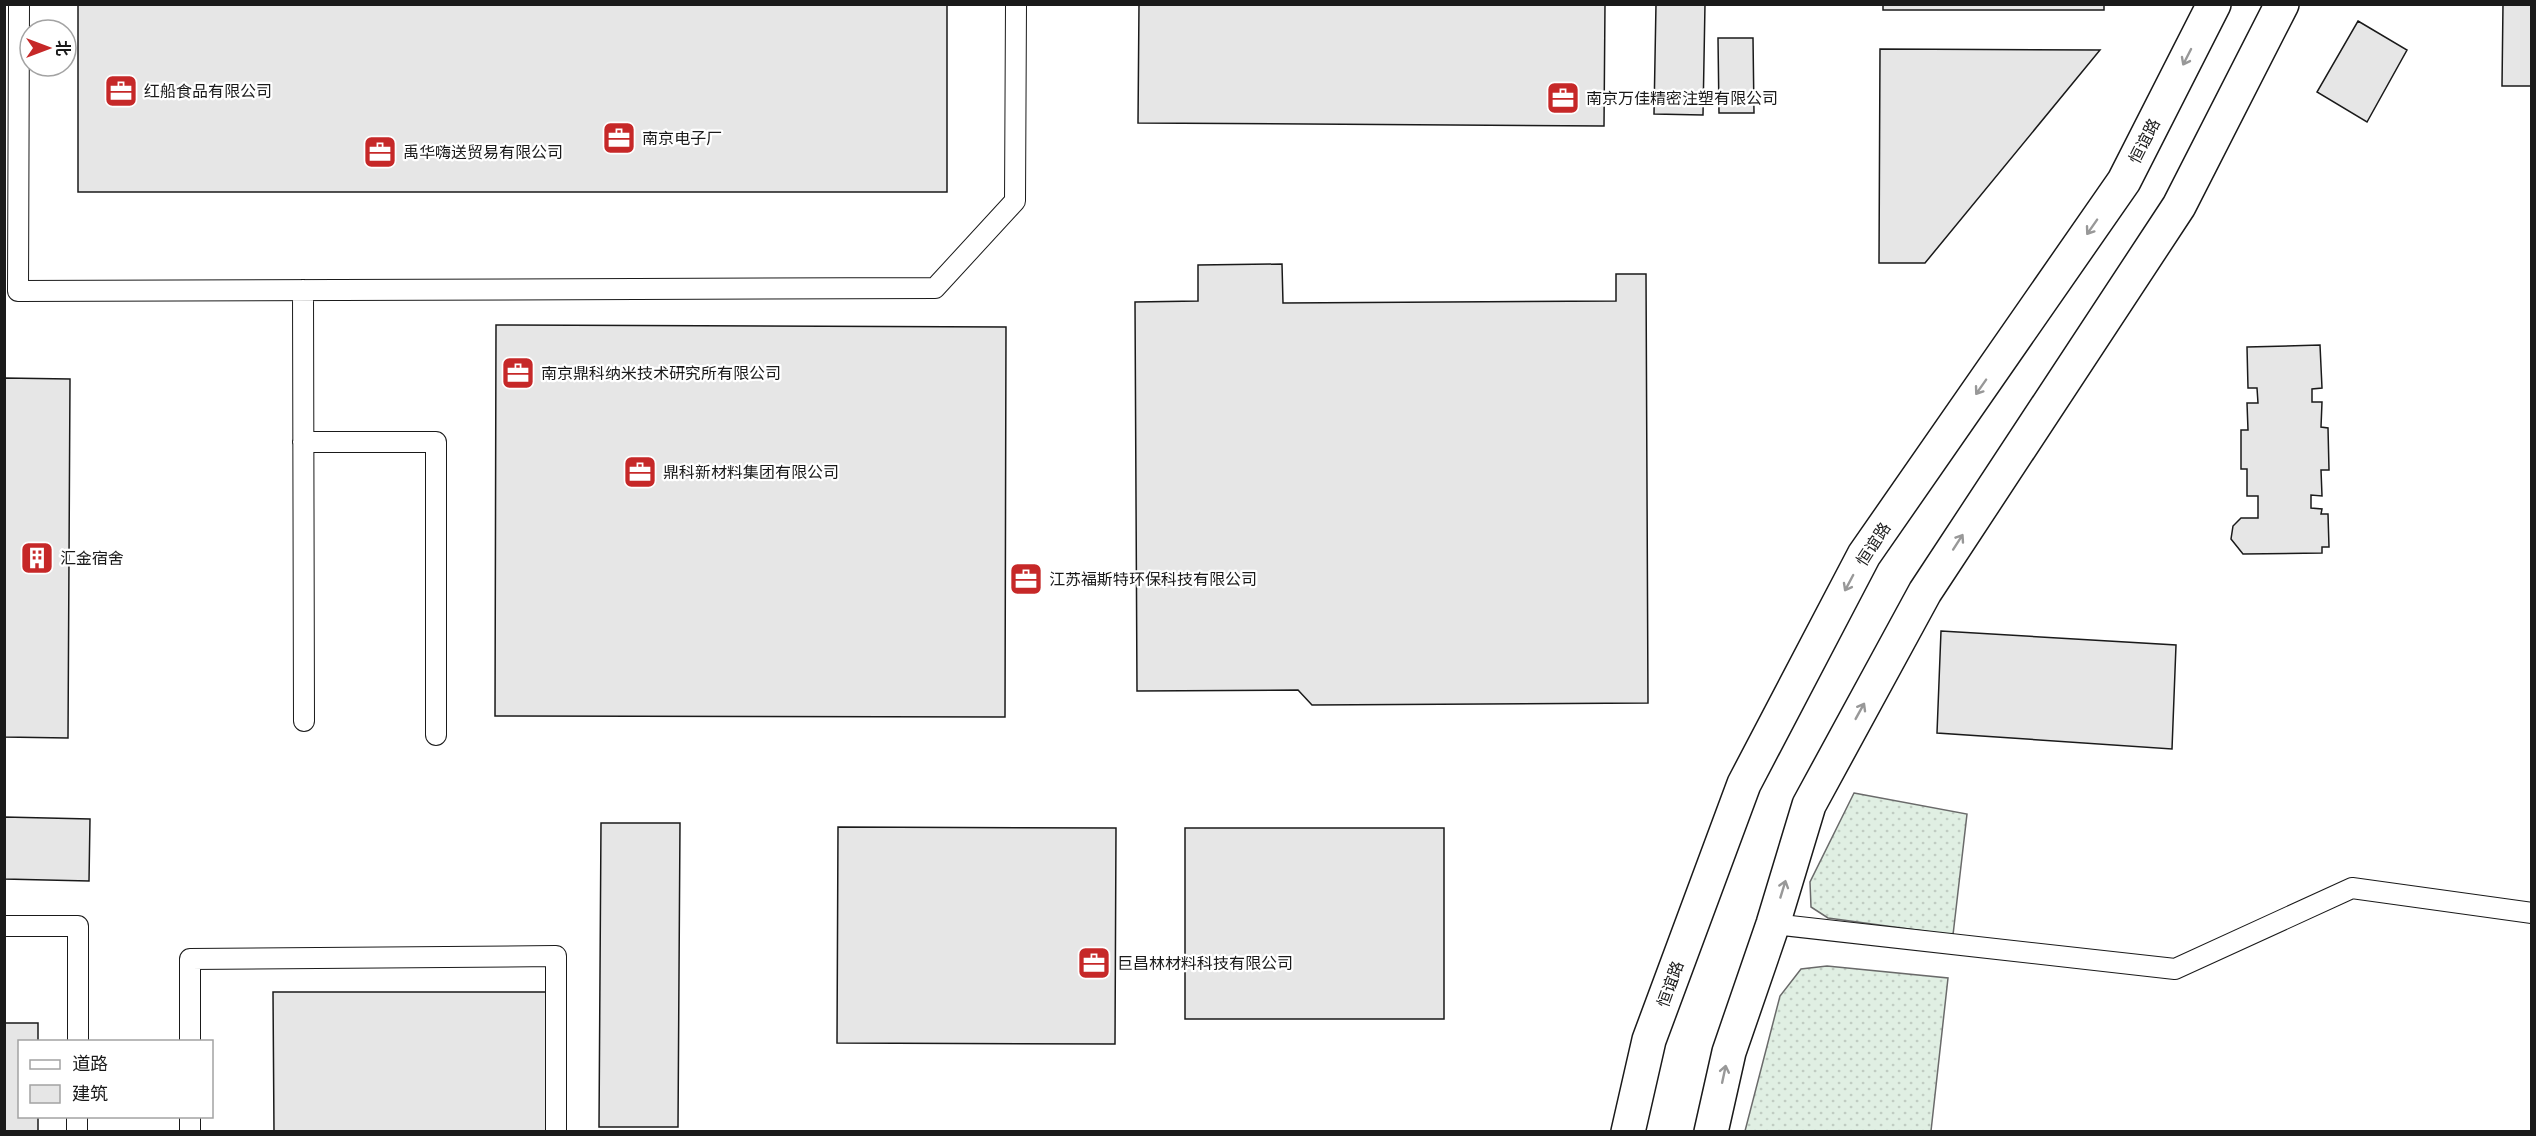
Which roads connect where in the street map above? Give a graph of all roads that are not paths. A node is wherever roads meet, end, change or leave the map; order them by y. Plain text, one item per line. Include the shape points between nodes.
1 (19, 4) edge
2 (1016, 4) edge
3 (2214, 4) edge
4 (2282, 4) edge
5 (303, 290) junction
6 (303, 442) junction
7 (304, 721) dead end
8 (436, 735) dead end
9 (2532, 913) edge
10 (1773, 924) junction
11 (4, 926) edge
12 (78, 1040) edge
13 (190, 1040) edge
14 (556, 1131) edge
15 (1628, 1131) edge
16 (1711, 1131) edge

1 - 5 lane via 18,291
2 - 5 lane via 1015,201 935,288
3 -> 15 main road, 恒谊路 via 2124,181 1864,555 1750,773 1649,1040
10 -> 4 main road via 1809,806 1925,592 2179,206
5 - 6 lane
6 - 7 lane
6 - 8 lane via 436,442
9 - 10 lane via 2352,888 2175,969
16 -> 10 main road via 1729,1052
11 - 12 lane via 78,926
13 - 14 lane via 190,959 556,956

